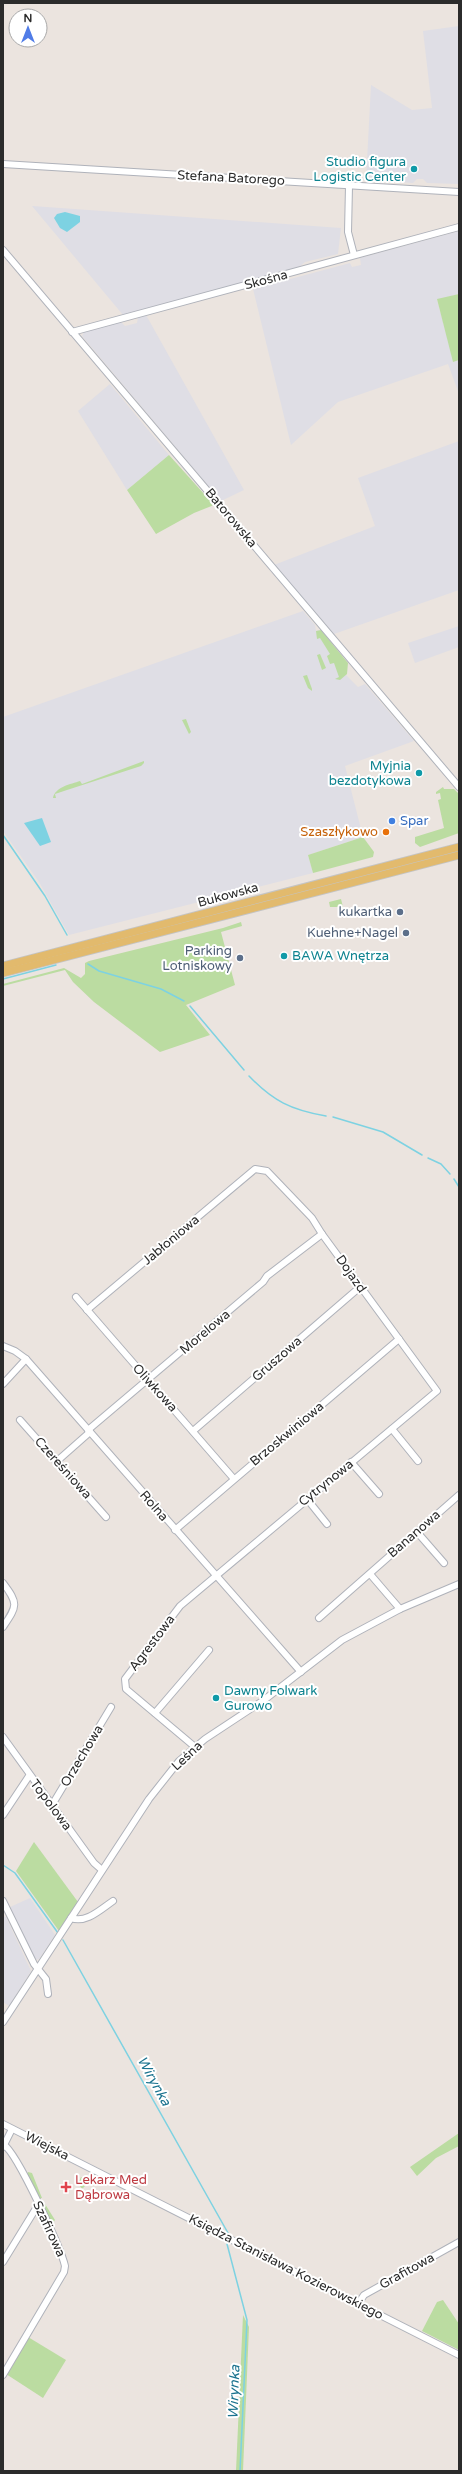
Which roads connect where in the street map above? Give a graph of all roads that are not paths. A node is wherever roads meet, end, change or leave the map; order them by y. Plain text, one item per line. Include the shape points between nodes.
1 (3, 164) edge
2 (349, 186) junction
3 (459, 192) edge
4 (459, 227) edge
5 (3, 250) edge
6 (354, 255) junction
7 (72, 332) junction
8 (459, 787) edge
9 (459, 847) edge
10 (459, 855) edge
11 (3, 966) edge
12 (3, 973) edge
13 (255, 1169) joint
14 (322, 1234) junction
15 (360, 1287) junction
16 (76, 1297) dead end
17 (87, 1310) junction
18 (399, 1339) junction
19 (3, 1346) edge
20 (26, 1359) junction
21 (147, 1380) junction
22 (3, 1384) edge
23 (437, 1391) joint
24 (20, 1420) dead end
25 (392, 1429) junction
26 (89, 1431) junction
27 (193, 1431) junction
28 (418, 1461) dead end
29 (56, 1462) junction
30 (352, 1462) junction
31 (234, 1479) junction
32 (378, 1494) dead end
33 (459, 1495) edge
34 (307, 1499) junction
35 (106, 1517) dead end
36 (327, 1524) dead end
37 (174, 1530) junction
38 (417, 1532) junction
39 (444, 1563) dead end
40 (370, 1574) junction
41 (214, 1575) junction
42 (3, 1583) edge
43 (459, 1584) edge
44 (400, 1610) junction
45 (319, 1618) dead end
46 (3, 1627) edge
47 (209, 1650) dead end
48 (301, 1672) junction
49 (111, 1707) dead end
50 (155, 1713) junction
51 (3, 1737) edge
52 (195, 1747) junction
53 (29, 1776) junction
54 (52, 1805) junction
55 (3, 1814) edge
56 (102, 1870) junction
57 (3, 1901) edge
58 (113, 1901) dead end
59 (5, 1910) edge
60 (71, 1918) junction
61 (38, 1969) junction
62 (48, 1994) dead end
63 (3, 2022) edge
64 (3, 2124) edge
65 (12, 2129) junction
66 (4, 2146) edge
67 (112, 2179) joint
68 (38, 2205) junction
69 (459, 2242) edge
70 (3, 2262) edge
71 (358, 2304) junction
72 (459, 2356) edge
73 (3, 2375) edge

1 - 2 street, Stefana Batorego
2 - 3 street, Stefana Batorego
2 - 6 street via 348,228
4 - 6 street, Skośna
5 - 7 street, Batorowska
6 - 7 street, Skośna
7 - 8 street, Batorowska
9 - 11 main road, Bukowska
10 - 12 main road, Bukowska
13 - 14 street, Dojazd via 267,1171 312,1218
13 - 17 street, Jabłoniowa
14 - 15 street, Dojazd
14 - 21 street, Morelowa via 267,1276
15 - 18 street, Dojazd
15 - 27 street, Gruszowa
16 - 17 street, Oliwkowa
17 - 21 street, Oliwkowa
18 - 23 street, Dojazd
18 - 31 street, Brzoskwiniowa
19 - 20 street, Rolna
20 - 22 street
20 - 26 street, Rolna
21 - 26 street, Morelowa
21 - 27 street, Oliwkowa
23 - 25 street, Cytrynowa
24 - 29 street, Czereśniowa
25 - 28 street
25 - 30 street, Cytrynowa
26 - 29 street, Morelowa
26 - 37 street, Rolna
27 - 31 street, Oliwkowa
29 - 35 street, Czereśniowa
30 - 32 street
30 - 34 street, Cytrynowa
31 - 37 street, Brzoskwiniowa
33 - 38 street, Bananowa
34 - 36 street
34 - 41 street, Cytrynowa
37 - 41 street, Rolna
38 - 39 street
38 - 40 street, Bananowa
40 - 44 street
40 - 45 street, Bananowa
41 - 48 street, Rolna
41 - 50 street, Agrestowa via 180,1606 125,1679 126,1689
42 - 46 street via 15,1598 16,1606
43 - 44 street, Leśna
44 - 48 street, Leśna via 342,1640
47 - 50 street
48 - 52 street, Leśna via 251,1710
49 - 54 street, Orzechowa
50 - 52 street, Agrestowa
51 - 53 street, Topolowa
52 - 56 street, Leśna via 164,1778
53 - 54 street, Topolowa
53 - 55 street
54 - 56 street, Topolowa via 94,1863
56 - 60 street, Leśna
57 - 59 street
58 - 60 street via 84,1920
59 - 61 street
60 - 61 street, Leśna
61 - 62 street via 46,1979
61 - 63 street, Leśna
64 - 65 street, Wiejska
65 - 66 street
65 - 67 street, Wiejska
66 - 68 street, Szafirowa via 8,2148 22,2172
67 - 71 street, Księdza Stanisława Kozierowskiego
68 - 70 street
68 - 73 street, Szafirowa via 63,2257 64,2272
69 - 71 street, Grafitowa via 364,2295
71 - 72 street, Księdza Stanisława Kozierowskiego

